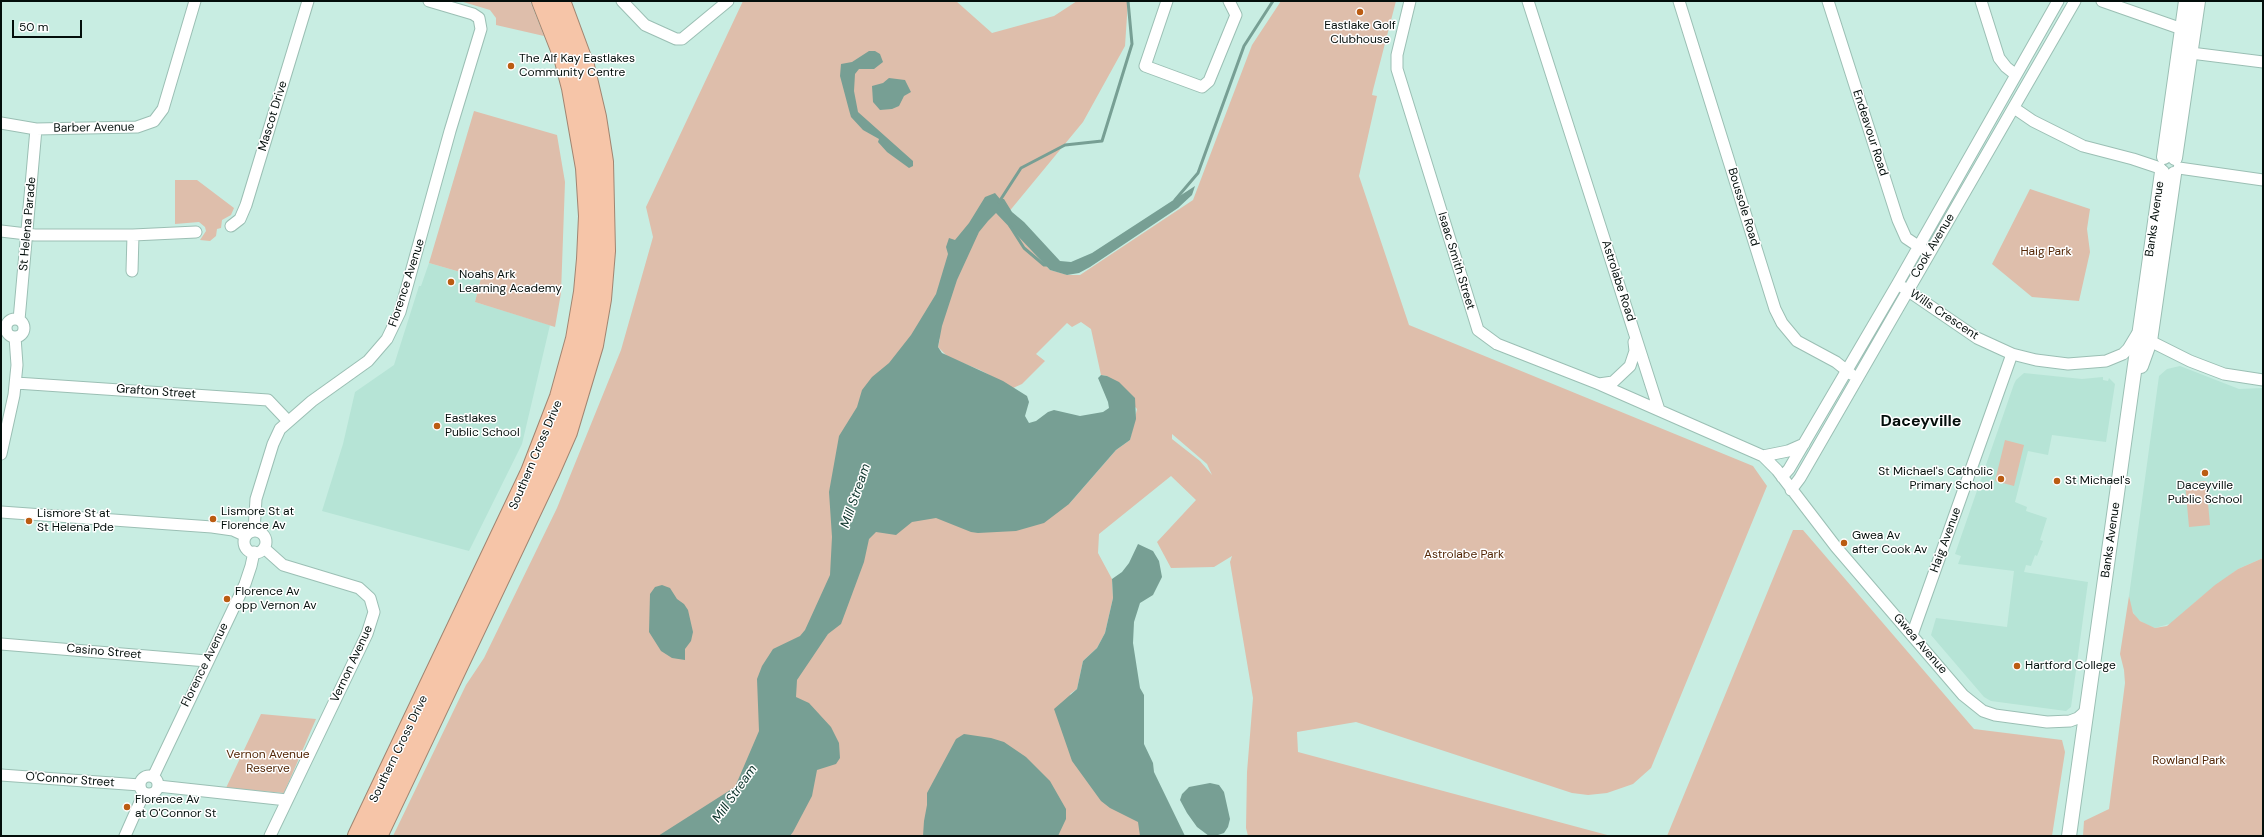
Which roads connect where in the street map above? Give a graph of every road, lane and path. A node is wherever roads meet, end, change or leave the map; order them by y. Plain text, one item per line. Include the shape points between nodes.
1 (195, 1) edge
2 (308, 1) edge
3 (429, 1) edge
4 (542, 1) edge
5 (560, 1) edge
6 (622, 1) edge
7 (728, 1) edge
8 (1167, 1) edge
9 (1229, 1) edge
10 (1410, 1) edge
11 (1528, 1) edge
12 (1679, 1) edge
13 (1828, 1) edge
14 (1981, 1) edge
15 (2058, 1) edge
16 (2075, 1) edge
17 (2102, 1) edge
18 (2186, 1) edge
19 (2198, 1) edge
20 (2182, 29) junction
21 (2190, 53) junction
22 (2263, 62) edge
23 (2016, 75) junction
24 (2014, 108) junction
25 (1, 123) edge
26 (36, 129) junction
27 (2168, 165) junction
28 (2263, 180) edge
29 (231, 226) dead end
30 (1, 231) edge
31 (196, 232) dead end
32 (27, 235) junction
33 (133, 235) junction
34 (1918, 246) junction
35 (1929, 254) junction
36 (132, 270) dead end
37 (1898, 283) junction
38 (1907, 290) junction
39 (19, 320) junction
40 (3, 325) edge
41 (1633, 328) junction
42 (2140, 329) junction
43 (15, 337) junction
44 (2150, 341) junction
45 (2012, 354) junction
46 (1846, 371) junction
47 (1857, 378) junction
48 (2263, 380) edge
49 (16, 383) junction
50 (1599, 384) junction
51 (1659, 410) junction
52 (288, 421) junction
53 (3, 440) edge
54 (1804, 444) junction
55 (1, 454) edge
56 (1763, 456) junction
57 (1782, 477) junction
58 (1791, 490) junction
59 (1, 512) edge
60 (250, 533) junction
61 (259, 550) junction
62 (1912, 635) junction
63 (1, 644) edge
64 (207, 661) junction
65 (2086, 711) junction
66 (1, 775) edge
67 (155, 782) junction
68 (142, 789) junction
69 (287, 800) junction
70 (125, 836) edge
71 (270, 836) edge
72 (358, 836) edge
73 (377, 836) edge
74 (2069, 836) edge
75 (2075, 836) edge

1 - 26 street, Barber Avenue via 163,109 154,121 137,127
2 - 29 street, Mascot Drive via 246,205 240,219
3 - 52 street, Florence Avenue via 473,14 479,18 481,29 448,138 412,273 393,328 382,346 368,361 312,400
4 - 72 highway, Southern Cross Drive via 564,57 586,168 589,216 587,259 576,339 560,397 531,472
5 - 73 highway, Southern Cross Drive via 584,66 603,162 605,252 601,299 593,345 567,432 549,473
6 - 7 street via 645,25 676,39 682,39
8 - 9 street via 1145,66 1202,87 1209,81 1236,15
10 - 50 street, Isaac Smith Street via 1397,55 1397,69 1478,330 1496,344
11 - 41 street, Astrolabe Road
12 - 46 street, Boussole Road via 1775,309 1782,323 1797,341 1836,362
13 - 34 street, Endeavour Road via 1898,220 1906,238
14 - 23 street via 1999,58
15 - 23 street, Cook Avenue
16 - 24 street, Cook Avenue
17 - 20 street
18 - 20 street, Banks Avenue
19 - 21 street, Banks Avenue
20 - 27 street, Banks Avenue
21 - 22 street
21 - 27 street, Banks Avenue
23 - 34 street, Cook Avenue
24 - 27 street via 2033,121 2083,146
24 - 35 street, Cook Avenue
25 - 26 street, Barber Avenue
26 - 32 street, St Helena Parade
27 - 28 street
27 - 42 street, Banks Avenue
27 - 44 street, Banks Avenue
30 - 32 street
31 - 33 street
32 - 33 street
32 - 39 street, St Helena Parade
33 - 36 street
34 - 35 street, Endeavour Road
34 - 37 street, Cook Avenue
35 - 38 street, Cook Avenue
37 - 38 street, Wills Crescent
37 - 46 street, Cook Avenue
38 - 45 street, Wills Crescent via 1971,334
38 - 47 street, Cook Avenue
39 - 40 street via 13,319
39 - 43 street via 24,330 21,335
40 - 43 street via 7,334
41 - 50 street via 1635,352 1630,366 1613,382
41 - 51 street, Astrolabe Road
42 - 45 street, Wills Crescent via 2122,354 2098,363 2054,363
42 - 65 street, Banks Avenue
43 - 49 street
44 - 48 street via 2224,374
44 - 75 street, Banks Avenue via 2139,374
45 - 62 street, Haig Avenue
46 - 47 street, Boussole Road
46 - 54 street, Cook Avenue
47 - 58 street, Cook Avenue
49 - 52 street, Grafton Street via 268,400
49 - 53 street
50 - 51 street, Isaac Smith Street
51 - 56 street
52 - 60 street, Florence Avenue via 276,437 254,508
53 - 55 street
54 - 56 street via 1788,451
54 - 57 street, Cook Avenue
56 - 57 street
57 - 58 street
58 - 62 street, Gwea Avenue
59 - 60 street via 212,527
60 - 61 street via 245,546
60 - 61 street via 261,532 265,538
61 - 64 street, Florence Avenue
61 - 69 street, Vernon Avenue via 283,564 359,588 366,592 374,605 373,620 367,634
62 - 65 street, Gwea Avenue via 1973,705 1995,716 2047,722 2070,721
63 - 64 street, Casino Street
64 - 67 street, Florence Avenue
65 - 74 street, Banks Avenue
66 - 68 street, O'Connor Street
67 - 68 street via 153,793
67 - 68 street via 144,778
67 - 69 street
68 - 70 street
69 - 71 street, Vernon Avenue

